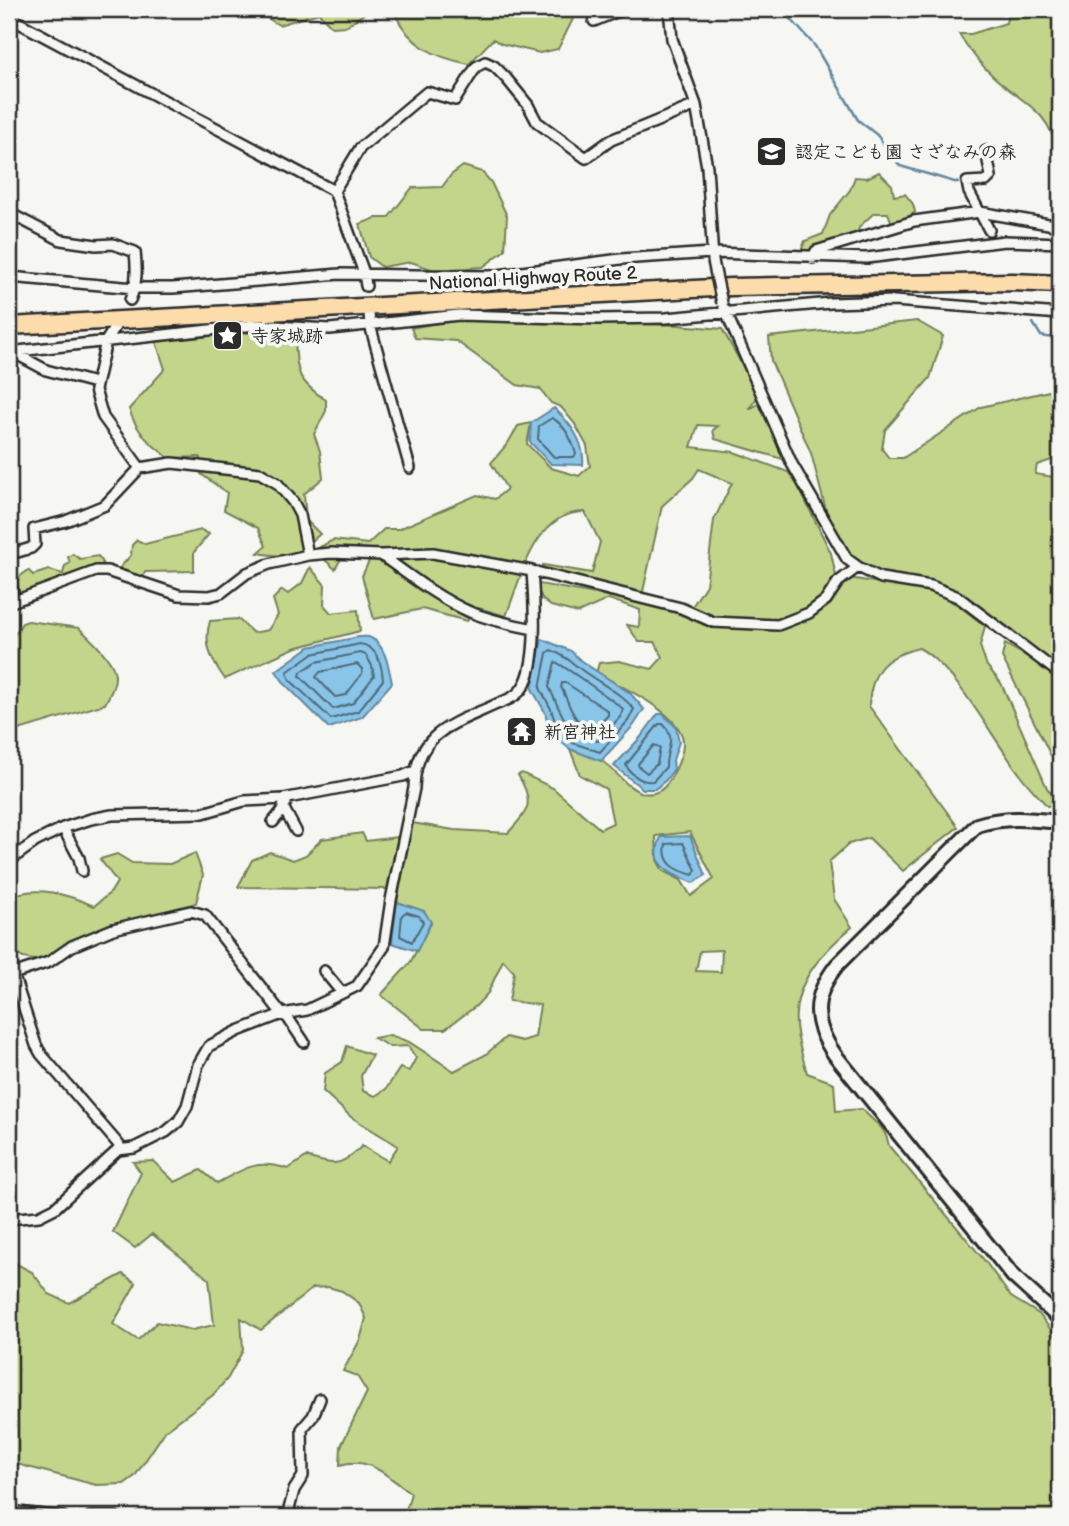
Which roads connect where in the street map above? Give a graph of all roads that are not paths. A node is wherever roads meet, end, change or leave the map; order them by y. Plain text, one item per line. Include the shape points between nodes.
1 (623, 9) edge
2 (668, 9) edge
3 (11, 16) edge
4 (594, 21) dead end
5 (696, 105) junction
6 (986, 151) dead end
7 (334, 191) junction
8 (980, 212) junction
9 (9, 213) edge
10 (1060, 226) edge
11 (989, 230) dead end
12 (1060, 243) edge
13 (712, 257) junction
14 (813, 258) junction
15 (364, 273) junction
16 (9, 277) edge
17 (1060, 277) edge
18 (1012, 282) junction
19 (1060, 284) edge
20 (366, 286) dead end
21 (135, 288) junction
22 (130, 300) dead end
23 (724, 307) junction
24 (369, 313) dead end
25 (1060, 314) edge
26 (9, 326) edge
27 (370, 326) junction
28 (115, 327) dead end
29 (106, 341) junction
30 (14, 352) edge
31 (95, 383) junction
32 (140, 468) junction
33 (410, 468) dead end
34 (308, 555) junction
35 (381, 555) junction
36 (9, 559) edge
37 (858, 567) junction
38 (9, 570) edge
39 (532, 570) junction
40 (12, 601) edge
41 (534, 629) junction
42 (1060, 674) edge
43 (415, 771) junction
44 (286, 802) junction
45 (273, 822) dead end
46 (1060, 822) edge
47 (63, 828) junction
48 (296, 831) dead end
49 (9, 861) edge
50 (82, 871) dead end
51 (11, 971) edge
52 (324, 971) dead end
53 (342, 993) junction
54 (282, 1014) junction
55 (304, 1042) dead end
56 (118, 1150) junction
57 (9, 1219) edge
58 (1060, 1319) edge
59 (320, 1399) dead end
60 (9, 1511) edge
61 (63, 1517) edge
62 (90, 1517) edge
63 (116, 1517) edge
64 (287, 1517) edge

1 - 4 street
2 - 5 street via 672,39
3 - 7 street
5 - 7 street via 611,140 586,158 537,122 506,78 485,62 476,67 455,100 427,92 360,148
5 - 13 street via 707,167
6 - 8 street via 991,176 986,181 967,182
7 - 15 street
8 - 10 street
8 - 11 street
8 - 14 street via 914,221 816,251
9 - 21 street via 61,240 113,244 135,252
12 - 14 street via 1005,241 867,258
13 - 14 street
13 - 15 street via 621,259 490,276
13 - 23 street, bridge
15 - 20 street
15 - 21 street
16 - 21 street
17 - 18 highway
18 - 19 highway, National Highway Route 2
18 - 26 highway, National Highway Route 2 via 731,287
21 - 22 street
23 - 25 street via 894,301
23 - 27 street via 666,318 459,315
23 - 37 street via 792,464 836,542
24 - 27 street
27 - 29 street via 255,326
27 - 33 street
28 - 29 street
29 - 30 street
29 - 31 street
30 - 31 street via 46,370
31 - 32 street via 103,417
32 - 34 street via 172,463 260,473 277,483 293,502
32 - 36 street via 104,505 34,529 35,544
34 - 35 street
34 - 40 street via 247,573 221,593 209,596 179,594 107,571 79,576
35 - 39 street via 433,553
35 - 41 street via 469,611
37 - 39 street via 809,613 778,625 713,622 681,608
37 - 42 street via 881,578 931,586 958,597
38 - 40 street
39 - 41 street
41 - 43 street via 530,670 519,692 445,727 431,739
43 - 44 street
43 - 53 street via 384,947 357,986
44 - 45 street
44 - 47 street via 244,801 203,813 111,815
44 - 48 street
46 - 58 street via 1013,817 977,825 837,965 823,986 817,1009 825,1041 835,1055 1013,1276
47 - 49 street
47 - 50 street
51 - 54 street via 49,962 72,946 113,929 191,911 205,915
51 - 56 street via 41,1054 119,1145
52 - 53 street
53 - 54 street via 307,1010
54 - 55 street
54 - 56 street via 209,1046 178,1122 134,1148
56 - 57 street via 55,1208 39,1216
59 - 64 street via 302,1429 303,1476
60 - 61 street
62 - 63 street

